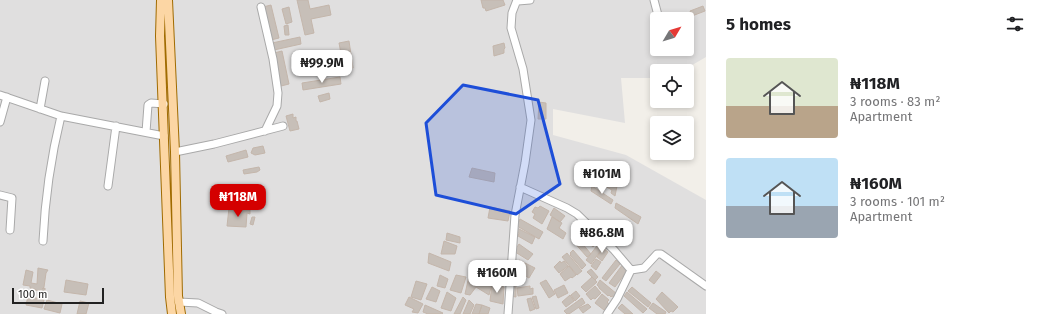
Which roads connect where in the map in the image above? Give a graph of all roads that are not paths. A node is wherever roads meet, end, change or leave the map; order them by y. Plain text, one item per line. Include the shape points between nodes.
1 (161, 0) edge
2 (168, 0) edge
3 (518, 0) edge
4 (530, 0) edge
5 (654, 0) edge
6 (261, 7) dead end
7 (658, 12) edge
8 (160, 36) junction
9 (169, 36) junction
10 (45, 81) dead end
11 (3, 96) edge
12 (164, 104) junction
13 (40, 109) junction
14 (61, 116) junction
15 (0, 122) edge
16 (116, 126) junction
17 (283, 126) dead end
18 (265, 131) junction
19 (146, 132) junction
20 (164, 136) junction
21 (175, 152) junction
22 (108, 186) dead end
23 (520, 187) junction
24 (0, 195) edge
25 (10, 230) dead end
26 (42, 241) dead end
27 (631, 270) junction
28 (706, 286) edge
29 (179, 302) junction
30 (172, 314) edge
31 (181, 314) edge
32 (224, 314) edge
33 (508, 314) edge
34 (607, 314) edge

1 - 8 main road
2 - 9 main road
3 - 4 street
3 - 23 street via 512,13 511,28 523,69 531,120
5 - 7 street
6 - 18 street via 278,93 277,106
8 - 9 main road
8 - 12 main road
9 - 21 main road
10 - 13 street
11 - 13 street
11 - 15 street
12 - 19 street via 148,105
12 - 20 main road
13 - 14 street
14 - 16 street
14 - 26 street via 46,192
16 - 19 street
16 - 22 street
17 - 18 street
18 - 21 street
19 - 20 street
20 - 30 main road
21 - 29 main road
23 - 27 street via 577,214
23 - 33 street via 515,215
24 - 25 street via 12,198
27 - 28 street via 644,268 657,254 661,254
27 - 34 street
29 - 31 main road
29 - 32 street via 198,303

